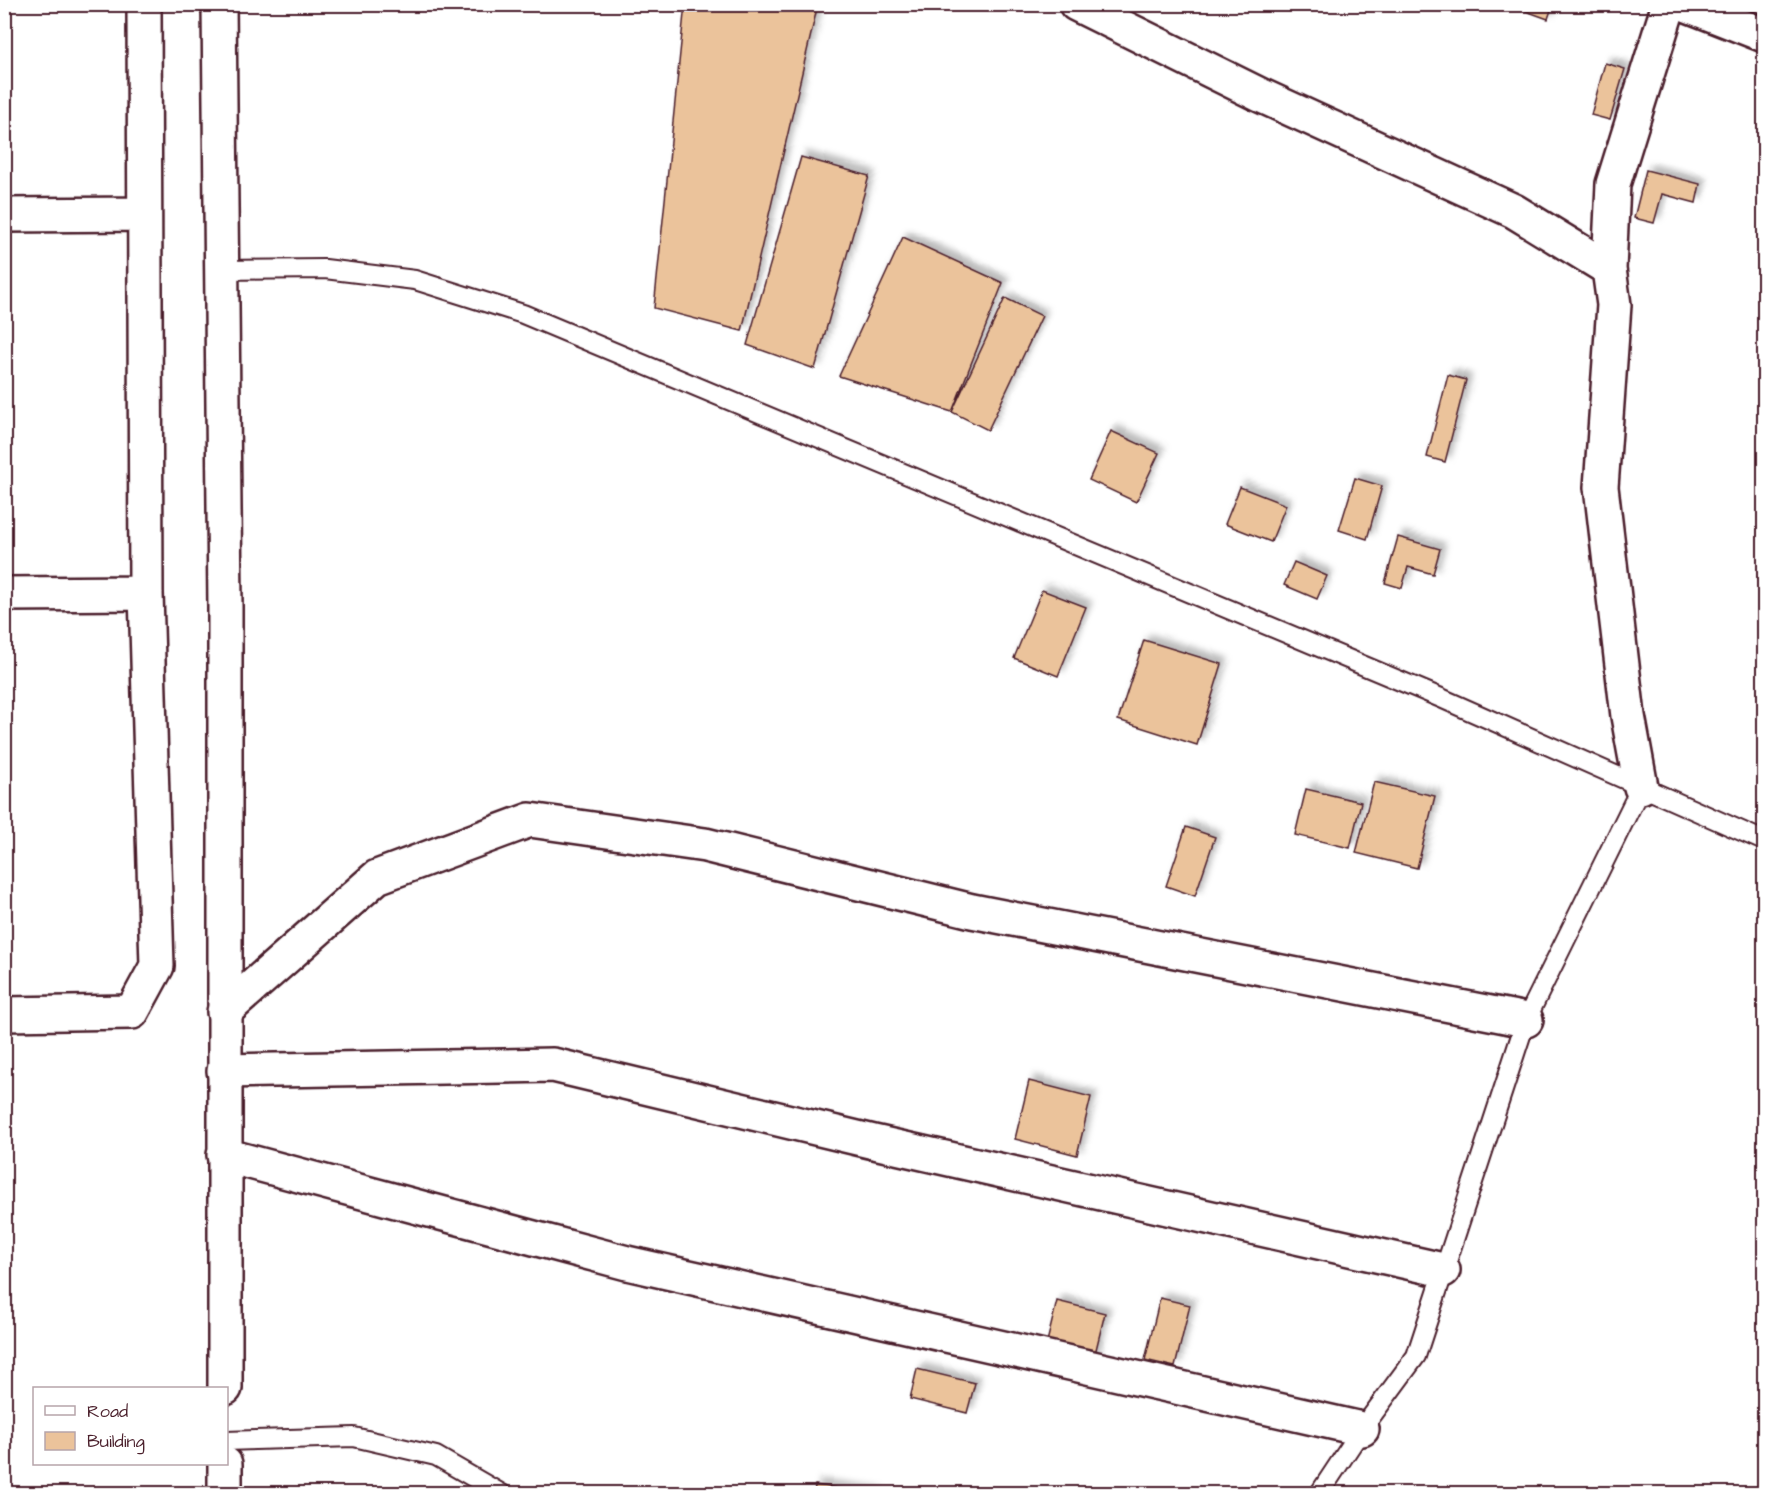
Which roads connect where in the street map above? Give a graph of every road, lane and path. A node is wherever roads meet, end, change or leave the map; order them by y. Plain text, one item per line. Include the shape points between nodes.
1 (144, 4) edge
2 (219, 4) edge
3 (1076, 4) edge
4 (1669, 4) edge
5 (1685, 4) edge
6 (1764, 35) edge
7 (144, 214) junction
8 (4, 215) edge
9 (1609, 269) junction
10 (222, 270) junction
11 (146, 593) junction
12 (4, 594) edge
13 (1641, 787) junction
14 (1764, 842) edge
15 (224, 1012) junction
16 (4, 1014) edge
17 (1526, 1020) junction
18 (224, 1071) junction
19 (224, 1155) junction
20 (1443, 1270) junction
21 (225, 1387) edge
22 (1362, 1429) junction
23 (228, 1441) edge
24 (225, 1465) edge
25 (225, 1494) edge
26 (502, 1494) edge
27 (1319, 1494) edge

1 - 7 street
2 - 10 street
3 - 9 street via 1260,95 1514,211
4 - 9 street via 1613,184
5 - 6 street
7 - 8 street
7 - 11 street
9 - 13 street via 1614,305 1601,487 1628,716
10 - 13 lane via 325,269 415,280 523,314 1441,698
10 - 15 street
11 - 12 street
11 - 16 street via 157,966 132,1012
13 - 14 lane
13 - 17 lane
15 - 17 street via 377,877 530,820 705,845 972,911
15 - 18 street
17 - 20 lane
18 - 19 street
18 - 20 street via 553,1065
19 - 21 street
19 - 22 street via 627,1263
20 - 22 lane via 1416,1356
22 - 27 lane
23 - 26 lane via 354,1437 436,1456
24 - 25 street

